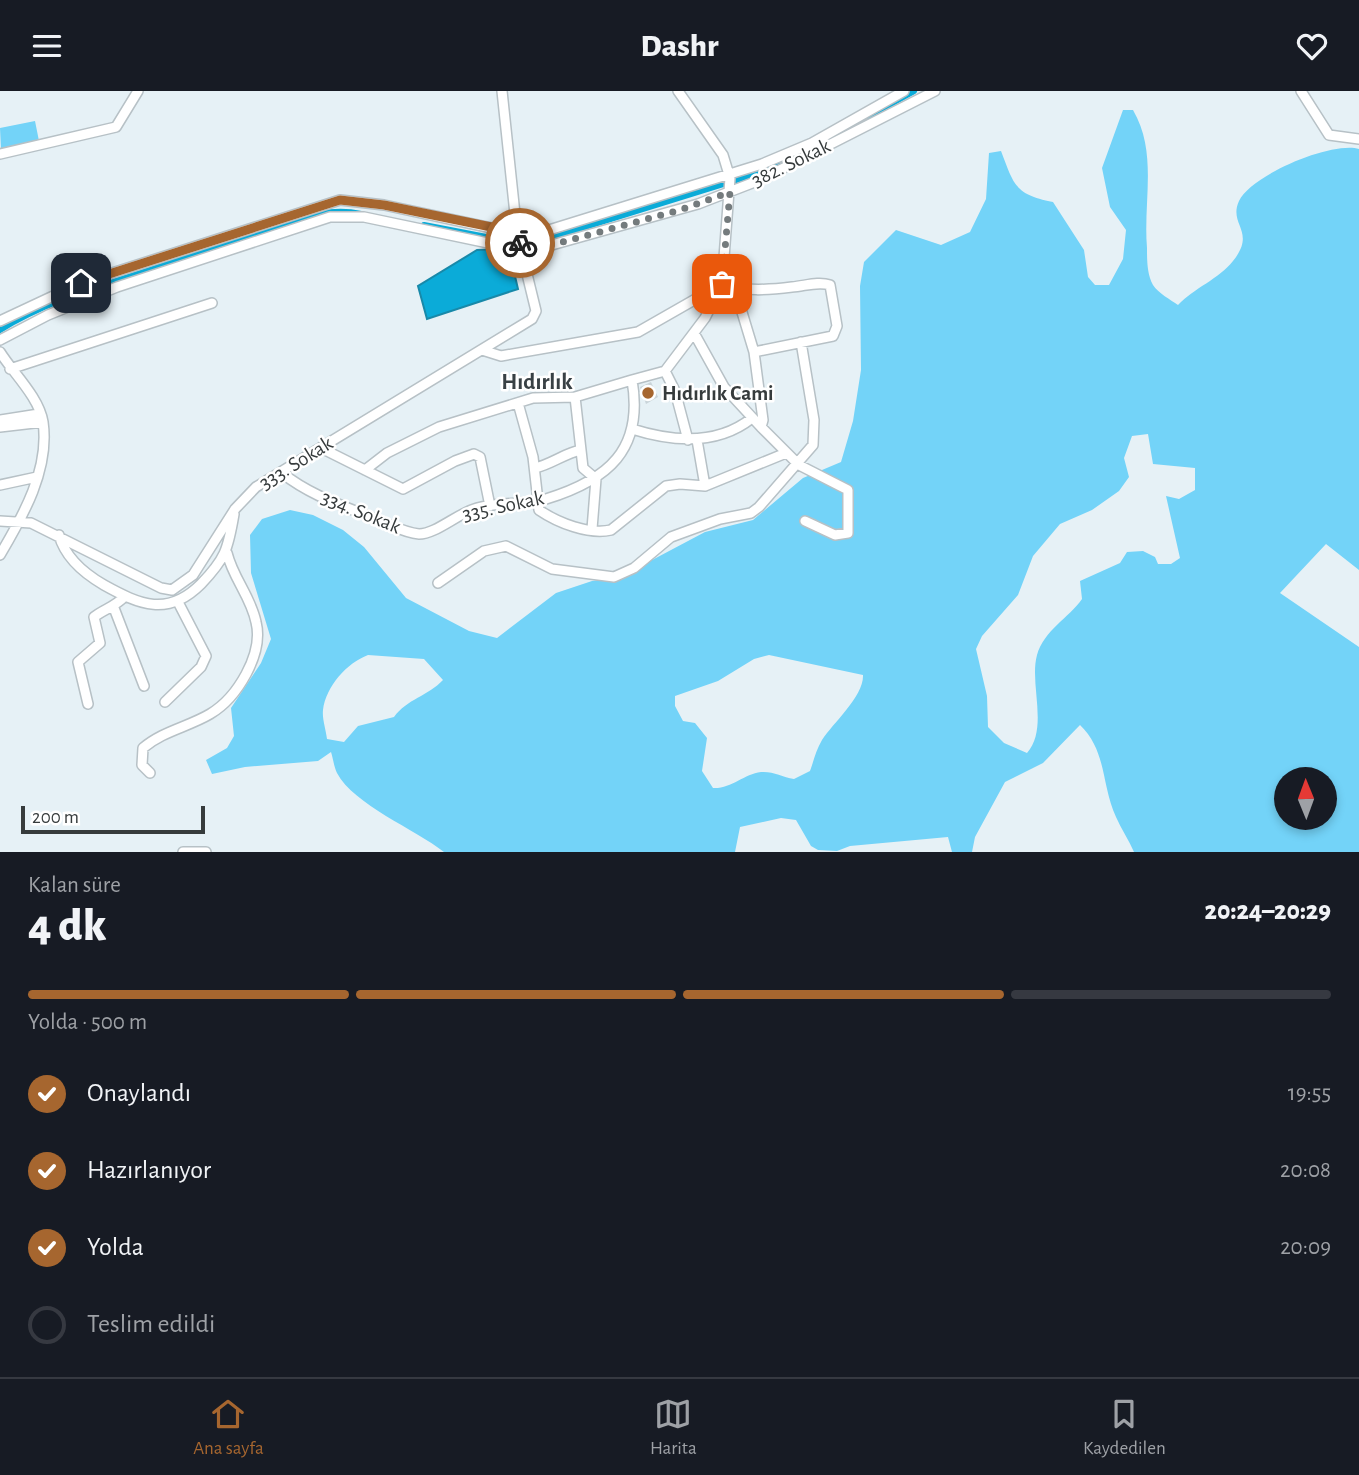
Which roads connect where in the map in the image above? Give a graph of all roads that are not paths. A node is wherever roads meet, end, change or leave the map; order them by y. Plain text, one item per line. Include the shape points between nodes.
1 (138, 91) edge
2 (502, 91) edge
3 (678, 91) edge
4 (904, 91) edge
5 (935, 91) edge
6 (1301, 91) edge
7 (1359, 139) edge
8 (0, 154) edge
9 (730, 183) junction
10 (517, 234) junction
11 (521, 248) junction
12 (722, 284) junction
13 (735, 289) junction
14 (212, 303) dead end
15 (0, 321) edge
16 (694, 333) junction
17 (0, 340) edge
18 (801, 342) junction
19 (482, 349) junction
20 (0, 352) edge
21 (754, 352) junction
22 (10, 369) junction
23 (665, 371) junction
24 (632, 380) junction
25 (575, 397) junction
26 (518, 403) junction
27 (41, 418) junction
28 (752, 418) junction
29 (0, 420) edge
30 (0, 427) edge
31 (761, 428) junction
32 (632, 429) junction
33 (693, 440) junction
34 (321, 449) junction
35 (581, 450) junction
36 (786, 453) junction
37 (799, 465) junction
38 (535, 468) junction
39 (365, 470) junction
40 (282, 473) junction
41 (37, 477) junction
42 (596, 479) junction
43 (0, 485) edge
44 (705, 486) junction
45 (536, 500) junction
46 (490, 506) junction
47 (234, 509) junction
48 (22, 520) junction
49 (0, 521) edge
50 (805, 521) dead end
51 (443, 524) joint
52 (592, 529) junction
53 (60, 535) junction
54 (227, 553) junction
55 (0, 555) edge
56 (438, 583) dead end
57 (125, 597) junction
58 (178, 602) junction
59 (114, 608) junction
60 (144, 686) dead end
61 (165, 702) dead end
62 (88, 704) dead end
63 (150, 773) dead end
64 (187, 851) edge
65 (206, 852) edge

1 - 8 street via 116,127
2 - 10 street
3 - 9 street via 723,155
4 - 9 street
5 - 9 street, 382. Sokak via 760,180
6 - 7 street via 1329,135
9 - 10 street via 536,235
9 - 11 street, 382. Sokak via 609,230 541,248
9 - 12 street
10 - 11 street
10 - 15 street via 340,200 81,283
11 - 17 street, 382. Sokak via 364,217 330,217 117,287
11 - 19 street, 333. Sokak via 536,311 532,319
12 - 13 street
12 - 16 street
12 - 19 street via 638,332 501,356
13 - 18 street via 830,285 836,331 833,336
13 - 21 street
14 - 22 street
16 - 23 street
16 - 28 street via 713,370
18 - 21 street
18 - 37 street via 814,436
19 - 34 street, 333. Sokak
20 - 22 street
21 - 31 street
22 - 27 street
23 - 24 street
23 - 33 street
24 - 25 street
24 - 32 street, 335. Sokak
25 - 26 street
25 - 35 street
26 - 38 street
26 - 39 street via 439,427 387,453
27 - 29 street
27 - 30 street
27 - 41 street
28 - 31 street
28 - 33 street via 728,433
31 - 36 street
32 - 33 street
32 - 42 street, 335. Sokak via 609,471
33 - 44 street
34 - 39 street
34 - 40 street, 333. Sokak
35 - 38 street
35 - 42 street via 583,468
36 - 37 street
36 - 44 street
37 - 50 street via 848,490 848,533 835,535
37 - 56 street via 751,513 671,537 620,575 602,577 552,569 506,546 484,551
38 - 45 street
39 - 46 street via 408,489 474,454 480,457
40 - 47 street, 333. Sokak via 256,487
40 - 51 street, 334. Sokak via 302,488 408,531 426,533
41 - 43 street
41 - 48 street
42 - 45 street, 335. Sokak
42 - 52 street
44 - 52 street via 666,486 611,530
45 - 46 street, 335. Sokak
45 - 52 street via 539,510 554,520
46 - 51 street, 335. Sokak via 456,515
47 - 53 street, 333. Sokak via 193,575 172,590
47 - 54 street
48 - 49 street
48 - 53 street, 333. Sokak
48 - 55 street
53 - 57 street via 72,559 92,578
54 - 58 street via 219,567
54 - 63 street via 232,573 254,614 255,653 222,705 143,748 142,765
57 - 58 street via 151,605
57 - 59 street
58 - 61 street via 206,656 201,667
59 - 60 street
59 - 62 street via 94,618 100,643 78,662
64 - 65 street

